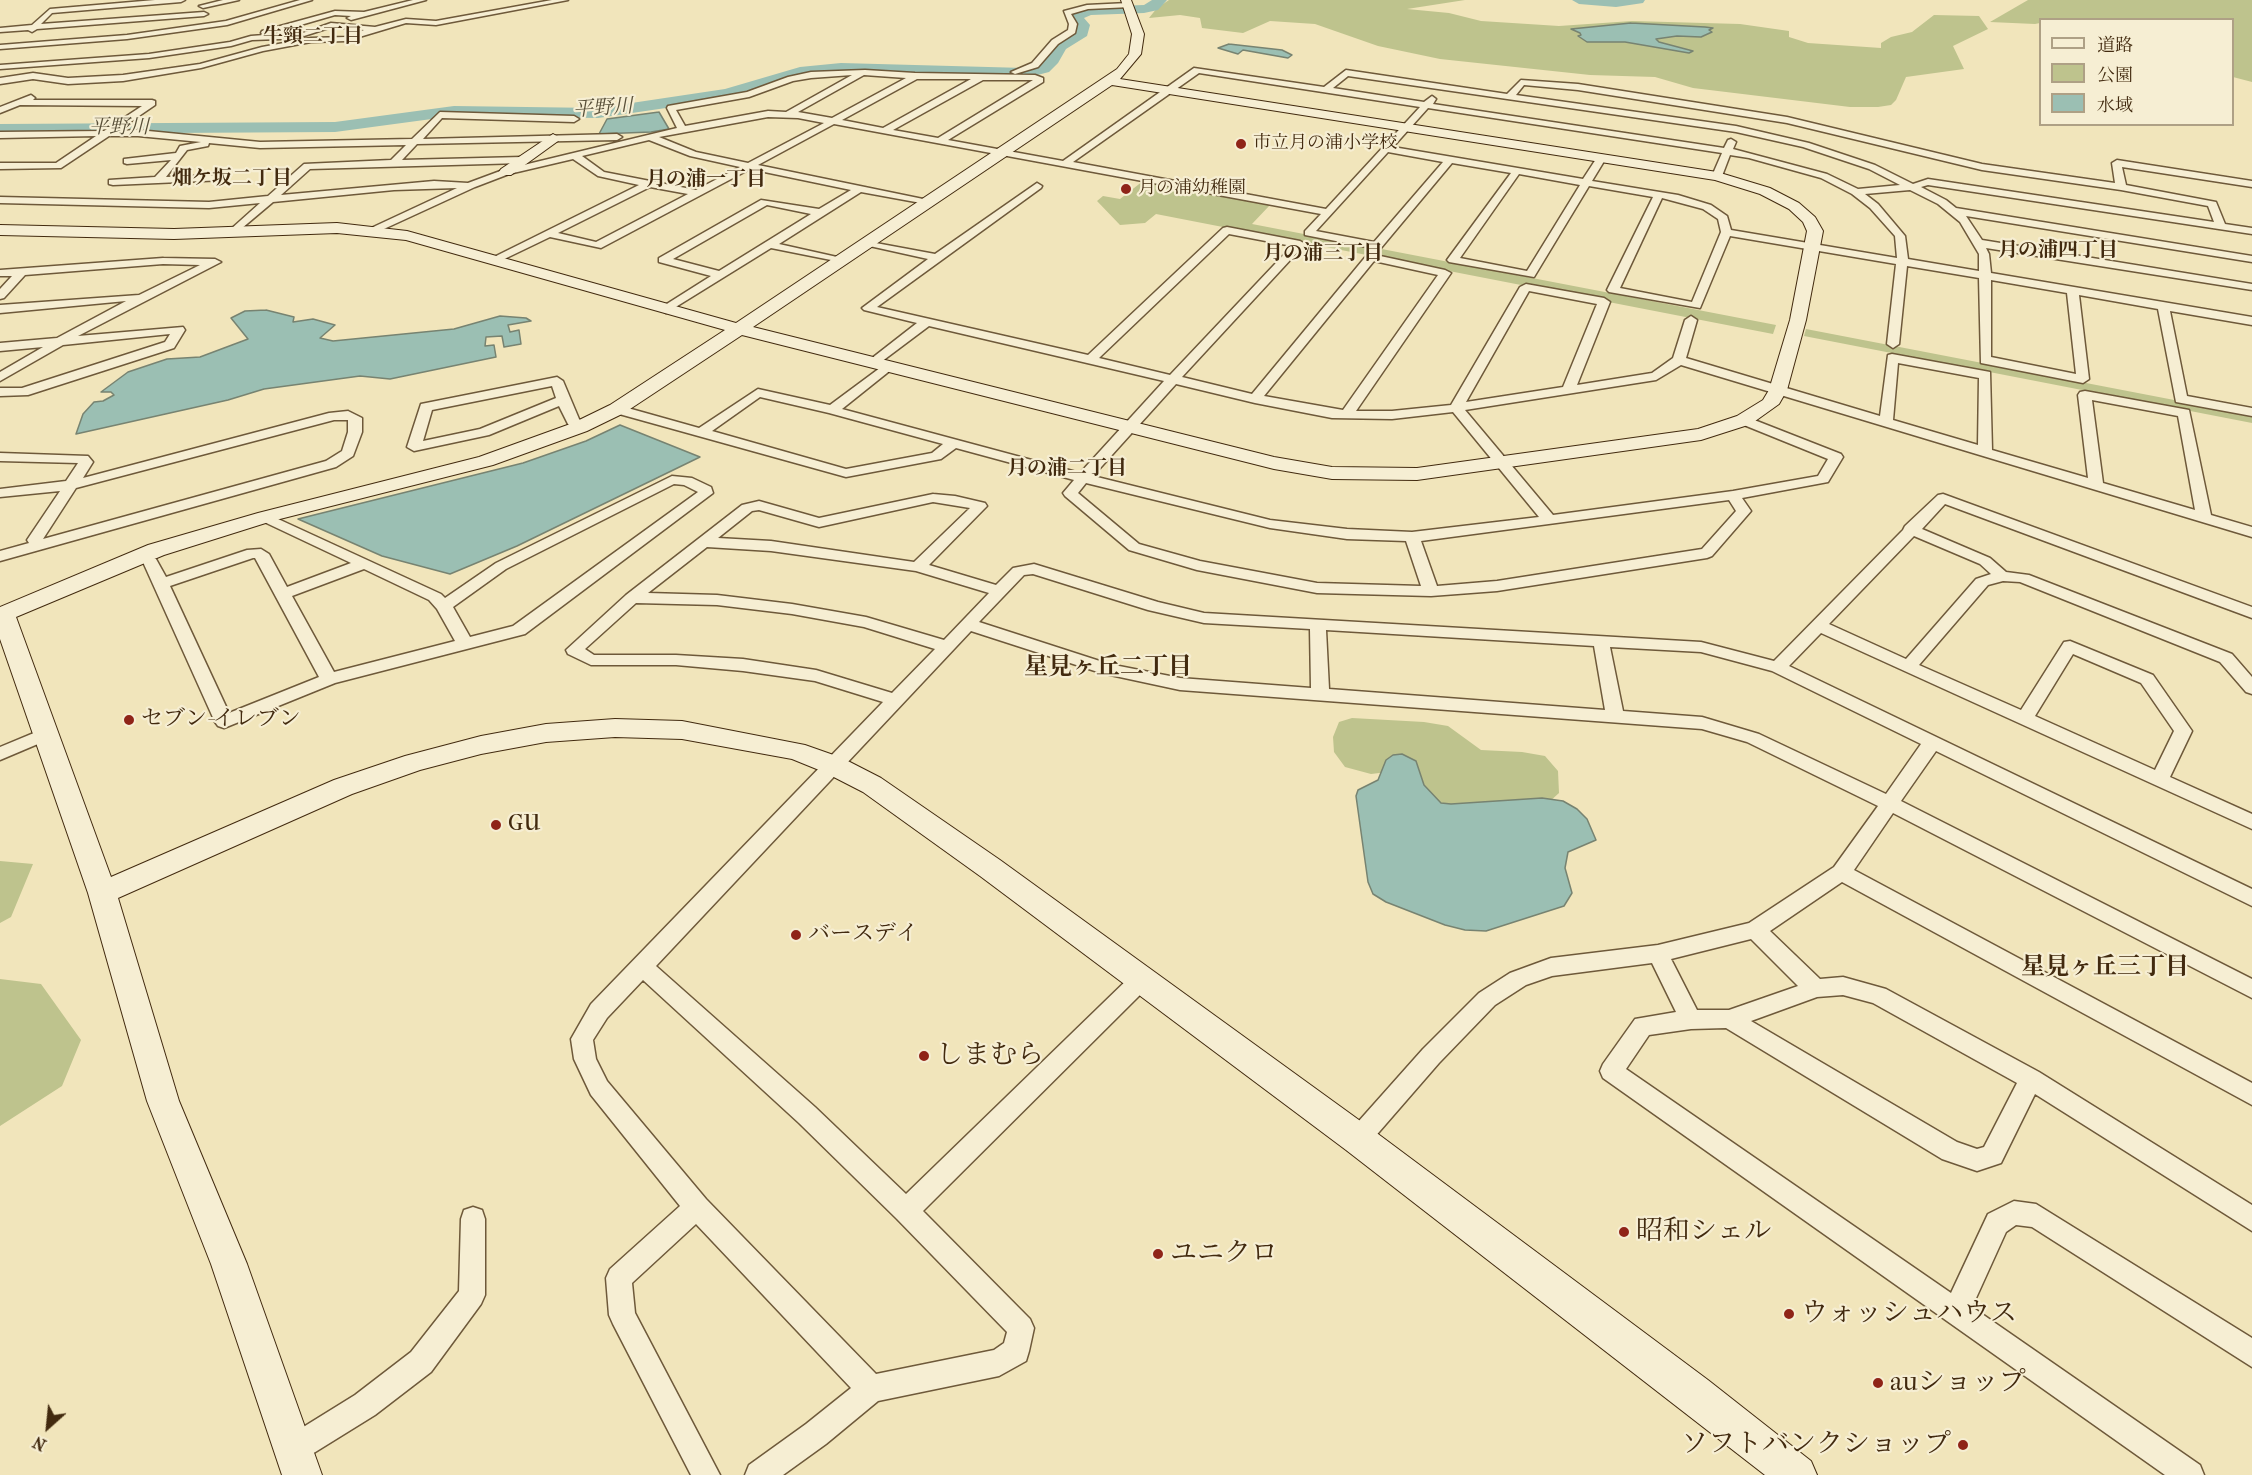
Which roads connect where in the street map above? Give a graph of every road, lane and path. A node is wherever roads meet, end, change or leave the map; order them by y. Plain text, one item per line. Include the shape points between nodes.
1 (181, 0) edge
2 (235, 0) edge
3 (308, 0) edge
4 (422, 0) edge
5 (564, 0) edge
6 (351, 4) dead end
7 (202, 7) edge
8 (1129, 7) edge
9 (381, 9) junction
10 (362, 14) junction
11 (394, 23) junction
12 (331, 25) junction
13 (207, 26) junction
14 (35, 27) junction
15 (375, 29) junction
16 (0, 30) edge
17 (293, 37) junction
18 (250, 38) junction
19 (16, 46) junction
20 (0, 47) edge
21 (262, 49) junction
22 (149, 56) junction
23 (5, 67) edge
24 (156, 71) junction
25 (865, 72) junction
26 (915, 76) junction
27 (15, 77) junction
28 (990, 77) junction
29 (0, 81) edge
30 (68, 81) junction
31 (1110, 81) junction
32 (1443, 87) junction
33 (1169, 89) junction
34 (1327, 89) junction
35 (49, 90) dead end
36 (40, 94) dead end
37 (1509, 96) junction
38 (21, 103) junction
39 (1427, 105) junction
40 (2, 110) edge
41 (1743, 112) junction
42 (789, 114) junction
43 (24, 115) dead end
44 (832, 122) junction
45 (122, 124) junction
46 (0, 125) edge
47 (1406, 126) junction
48 (682, 129) junction
49 (1736, 129) junction
50 (884, 131) junction
51 (109, 133) junction
52 (0, 135) edge
53 (651, 136) junction
54 (553, 138) junction
55 (212, 141) junction
56 (939, 141) junction
57 (416, 142) junction
58 (1385, 149) junction
59 (1727, 151) junction
60 (1002, 153) junction
61 (574, 155) junction
62 (179, 156) junction
63 (1601, 158) junction
64 (522, 160) junction
65 (1449, 160) junction
66 (127, 161) dead end
67 (394, 164) junction
68 (1064, 164) junction
69 (0, 166) edge
70 (748, 167) junction
71 (1982, 167) junction
72 (1517, 171) junction
73 (506, 172) junction
74 (1717, 176) junction
75 (222, 178) dead end
76 (158, 180) junction
77 (113, 182) dead end
78 (1586, 182) junction
79 (648, 184) junction
80 (2252, 184) edge
81 (471, 185) junction
82 (1037, 186) dead end
83 (1912, 187) junction
84 (2121, 187) junction
85 (859, 189) junction
86 (1980, 190) junction
87 (2207, 190) junction
88 (1856, 192) junction
89 (697, 193) junction
90 (1659, 195) junction
91 (0, 200) edge
92 (267, 200) junction
93 (928, 203) junction
94 (1953, 211) junction
95 (1327, 212) junction
96 (822, 213) junction
97 (2221, 227) junction
98 (0, 230) edge
99 (235, 231) junction
100 (374, 231) junction
101 (2252, 231) edge
102 (1726, 232) junction
103 (549, 234) junction
104 (869, 243) junction
105 (1978, 243) junction
106 (770, 245) junction
107 (1813, 246) junction
108 (936, 258) junction
109 (2252, 259) edge
110 (496, 260) junction
111 (842, 261) junction
112 (1901, 262) junction
113 (21, 272) junction
114 (0, 273) edge
115 (721, 275) junction
116 (1985, 276) junction
117 (2252, 287) edge
118 (2073, 291) junction
119 (0, 296) edge
120 (142, 297) junction
121 (2163, 306) junction
122 (0, 309) edge
123 (666, 309) junction
124 (1691, 320) dead end
125 (2252, 321) edge
126 (927, 322) junction
127 (740, 329) junction
128 (61, 341) junction
129 (1893, 344) dead end
130 (0, 347) edge
131 (1090, 360) junction
132 (1679, 360) junction
133 (881, 364) junction
134 (0, 377) edge
135 (1174, 380) junction
136 (1568, 390) junction
137 (1778, 390) junction
138 (0, 392) edge
139 (1255, 399) junction
140 (563, 400) junction
141 (1456, 408) junction
142 (617, 409) junction
143 (832, 410) junction
144 (2252, 412) edge
145 (1346, 415) junction
146 (1744, 420) junction
147 (1886, 423) junction
148 (1129, 426) junction
149 (580, 427) junction
150 (701, 433) junction
151 (953, 443) junction
152 (1985, 453) junction
153 (0, 457) edge
154 (1502, 462) junction
155 (1083, 478) junction
156 (72, 485) junction
157 (2096, 486) junction
158 (0, 494) edge
159 (1733, 495) junction
160 (265, 517) junction
161 (2204, 517) junction
162 (1549, 520) junction
163 (1910, 529) junction
164 (2252, 532) edge
165 (1412, 537) junction
166 (702, 542) junction
167 (37, 546) junction
168 (0, 556) edge
169 (151, 562) dead end
170 (364, 564) junction
171 (918, 567) junction
172 (2002, 576) junction
173 (161, 584) junction
174 (1431, 591) junction
175 (1000, 592) junction
176 (282, 594) junction
177 (632, 598) junction
178 (444, 606) junction
179 (2252, 613) edge
180 (1, 615) edge
181 (970, 625) junction
182 (1318, 625) junction
183 (1817, 625) junction
184 (1600, 641) junction
185 (466, 645) junction
186 (948, 647) junction
187 (1909, 666) junction
188 (1778, 667) junction
189 (329, 679) junction
190 (2252, 688) edge
191 (1320, 694) junction
192 (895, 700) junction
193 (1615, 716) junction
194 (2024, 719) junction
195 (46, 734) junction
196 (1932, 742) junction
197 (0, 754) edge
198 (833, 765) junction
199 (2159, 780) junction
200 (1889, 803) junction
201 (2252, 822) edge
202 (1841, 872) junction
203 (102, 892) junction
204 (2251, 895) edge
205 (1755, 930) junction
206 (1658, 954) junction
207 (643, 967) junction
208 (1140, 981) junction
209 (1815, 988) junction
210 (2252, 989) edge
211 (1729, 1019) junction
212 (1691, 1020) junction
213 (2031, 1079) junction
214 (2252, 1095) edge
215 (1358, 1139) junction
216 (697, 1207) junction
217 (906, 1211) junction
218 (473, 1219) dead end
219 (2252, 1219) edge
220 (1957, 1310) junction
221 (2252, 1354) edge
222 (871, 1389) junction
223 (298, 1462) edge
224 (706, 1475) edge
225 (759, 1475) edge
226 (1797, 1475) edge
227 (2190, 1475) edge

1 - 14 street via 50,11
2 - 7 street
3 - 13 street
4 - 9 street
5 - 11 street via 436,23
6 - 9 street
7 - 13 street
7 - 14 street
8 - 28 street via 1087,7 1067,13 1073,24 1072,32 1055,42 1035,65
8 - 31 street via 1138,34 1135,54
9 - 10 street
9 - 11 street
10 - 12 street
10 - 18 street via 335,13
11 - 15 street
12 - 15 street
12 - 17 street
13 - 19 street
14 - 16 street
14 - 19 street
15 - 21 street via 346,39 311,40
17 - 18 street
17 - 21 street
18 - 22 street
19 - 20 street
21 - 24 street via 201,66
22 - 23 street
22 - 24 street
23 - 27 street via 6,75
24 - 30 street via 123,78
25 - 26 street
25 - 42 street
25 - 48 street via 791,79 749,94 671,108
26 - 28 street
26 - 44 street
27 - 29 street
27 - 30 street
28 - 50 street via 974,80
28 - 56 street via 1040,80
30 - 35 street
31 - 33 street
31 - 60 street
32 - 34 street via 1346,73
32 - 37 street
32 - 39 street
33 - 34 street via 1197,70
33 - 47 street
33 - 68 street
34 - 39 street
36 - 38 street
37 - 41 street via 1521,83 1529,82
37 - 49 street
38 - 40 street
38 - 45 street via 152,103
39 - 47 street
39 - 59 street
40 - 43 street
41 - 49 street
41 - 71 street
42 - 44 street
42 - 48 street via 744,117
44 - 50 street
44 - 70 street
45 - 46 street
45 - 51 street
47 - 58 street
47 - 63 street
48 - 53 street
49 - 59 street
49 - 83 street via 1841,156 1890,174
50 - 56 street
51 - 52 street
51 - 55 street
51 - 69 street via 58,166
53 - 54 street
53 - 61 street
53 - 70 street via 693,154
54 - 57 street
54 - 57 street via 577,115 440,115
54 - 64 street
55 - 57 street via 260,145
55 - 62 street via 183,148
56 - 60 street
57 - 67 street
58 - 65 street
58 - 95 street
59 - 74 street
59 - 88 street via 1802,169
60 - 68 street
60 - 93 street
61 - 73 street
61 - 79 street via 601,174
62 - 66 street
62 - 76 street
63 - 74 street
63 - 78 street
64 - 67 street
64 - 73 street
65 - 72 street
65 - 95 street via 1377,246 1309,233
67 - 92 street via 307,166
68 - 95 street
70 - 85 street
70 - 89 street
71 - 84 street
71 - 86 street
72 - 78 street
72 - 78 street via 1453,260 1530,275
73 - 81 street
74 - 107 street via 1765,191 1794,206 1810,220 1815,231
75 - 76 street
76 - 77 street
78 - 90 street
79 - 89 street
79 - 103 street
80 - 87 street
81 - 92 street via 414,185
81 - 100 street
82 - 108 street
83 - 86 street via 1928,183
83 - 88 street
83 - 94 street
84 - 87 street
84 - 87 street via 2117,164
85 - 93 street
85 - 96 street
86 - 97 street
87 - 97 street
88 - 112 street via 1882,213 1900,236
89 - 103 street via 597,246
90 - 102 street via 1707,207 1723,218
90 - 102 street via 1613,290 1696,306
91 - 92 street via 209,206
92 - 99 street
93 - 104 street
94 - 105 street via 1964,220
94 - 109 street
96 - 106 street
96 - 115 street via 765,202 663,261
97 - 101 street
98 - 99 street via 174,234
99 - 100 street
100 - 110 street
102 - 107 street
103 - 110 street
104 - 108 street
104 - 111 street
105 - 116 street via 1984,254
105 - 117 street
106 - 111 street
106 - 115 street
107 - 112 street
107 - 137 street
108 - 126 street via 868,309
110 - 123 street
111 - 127 street
112 - 116 street
112 - 129 street
113 - 114 street
113 - 119 street
113 - 120 street via 163,261 215,262
115 - 123 street
116 - 118 street
116 - 118 street via 1985,360 2083,379
118 - 121 street
120 - 122 street
120 - 128 street
121 - 125 street
121 - 144 street via 2181,399
123 - 127 street
124 - 132 street
126 - 131 street
126 - 133 street
127 - 133 street
127 - 142 street
128 - 130 street
128 - 134 street
128 - 138 street via 179,330 170,345 23,392
131 - 135 street
131 - 135 street via 1227,230 1300,244
132 - 136 street via 1656,376
132 - 137 street
133 - 143 street
133 - 148 street
135 - 139 street
135 - 148 street
136 - 141 street
136 - 141 street via 1604,302 1526,287
137 - 146 street via 1770,404
137 - 147 street
139 - 145 street
139 - 145 street via 1371,257 1444,273
140 - 140 street via 557,381 426,407 414,447 484,432
140 - 149 street
141 - 145 street
141 - 154 street
142 - 149 street
142 - 150 street
143 - 150 street via 758,393
143 - 151 street
146 - 154 street via 1701,434
146 - 159 street via 1836,457 1823,479
147 - 152 street
147 - 152 street via 1892,358 1985,375
148 - 154 street via 1274,463 1332,473 1417,474
148 - 155 street
149 - 160 street via 486,461
150 - 151 street via 846,473 936,456
151 - 155 street
152 - 157 street
153 - 156 street via 83,459 86,462
154 - 162 street
155 - 165 street via 1270,524
155 - 174 street via 1070,493 1134,547 1197,565 1317,588
156 - 158 street
156 - 167 street via 35,540
156 - 167 street via 334,416 355,418 348,453 331,464
157 - 161 street
157 - 161 street via 2085,395 2184,413
159 - 162 street
159 - 174 street via 1744,511 1707,553 1497,586
160 - 170 street
160 - 180 street via 156,550
161 - 164 street
162 - 165 street
163 - 172 street via 1985,561
163 - 179 street via 1943,498
163 - 183 street
165 - 174 street
166 - 171 street via 771,546
166 - 171 street via 747,508 759,505 819,523 933,498 980,506
166 - 177 street
167 - 168 street
169 - 173 street
170 - 176 street
170 - 178 street via 435,597
171 - 175 street
172 - 187 street via 1982,582
172 - 190 street via 2023,578 2226,658
173 - 176 street via 252,553 261,555
173 - 189 street via 224,722
175 - 181 street
175 - 182 street via 1019,571 1034,569 1204,618
176 - 189 street
177 - 186 street via 717,600 792,609 866,622
177 - 192 street via 574,650 591,660 676,660 816,676
178 - 185 street
178 - 185 street via 501,567 672,480 687,481 706,490 519,630
180 - 195 street
181 - 186 street
181 - 191 street via 1107,669 1180,684
182 - 184 street
182 - 191 street
183 - 187 street
183 - 188 street
184 - 188 street via 1701,648
184 - 193 street
185 - 189 street
186 - 192 street
187 - 194 street
188 - 196 street
191 - 193 street
192 - 198 street
193 - 200 street via 1702,723 1754,738
194 - 199 street
194 - 199 street via 2070,646 2147,679 2183,731
195 - 197 street
195 - 203 street
196 - 200 street
196 - 204 street
198 - 203 street via 786,748 682,730 615,728 546,733 414,763 343,787
198 - 207 street
198 - 208 street via 911,812
199 - 201 street
200 - 202 street
200 - 210 street
202 - 205 street
202 - 214 street
203 - 223 street via 162,1101 229,1264
205 - 206 street
205 - 209 street
206 - 212 street
206 - 215 street via 1551,968 1518,979 1487,999
207 - 216 street via 599,1011 582,1039 585,1059 599,1088
207 - 217 street via 807,1115
208 - 215 street
208 - 217 street
209 - 211 street
209 - 213 street via 1843,986 1878,995
211 - 212 street
211 - 213 street via 1950,1151 1977,1160 1992,1155
212 - 220 street via 1643,1026 1611,1071
213 - 219 street
215 - 226 street
216 - 222 street
216 - 224 street via 618,1278 622,1315
217 - 222 street via 1021,1328 1016,1351 999,1362
218 - 223 street via 472,1295 421,1362
220 - 221 street via 1997,1223 2014,1213 2036,1216
220 - 227 street
222 - 225 street

